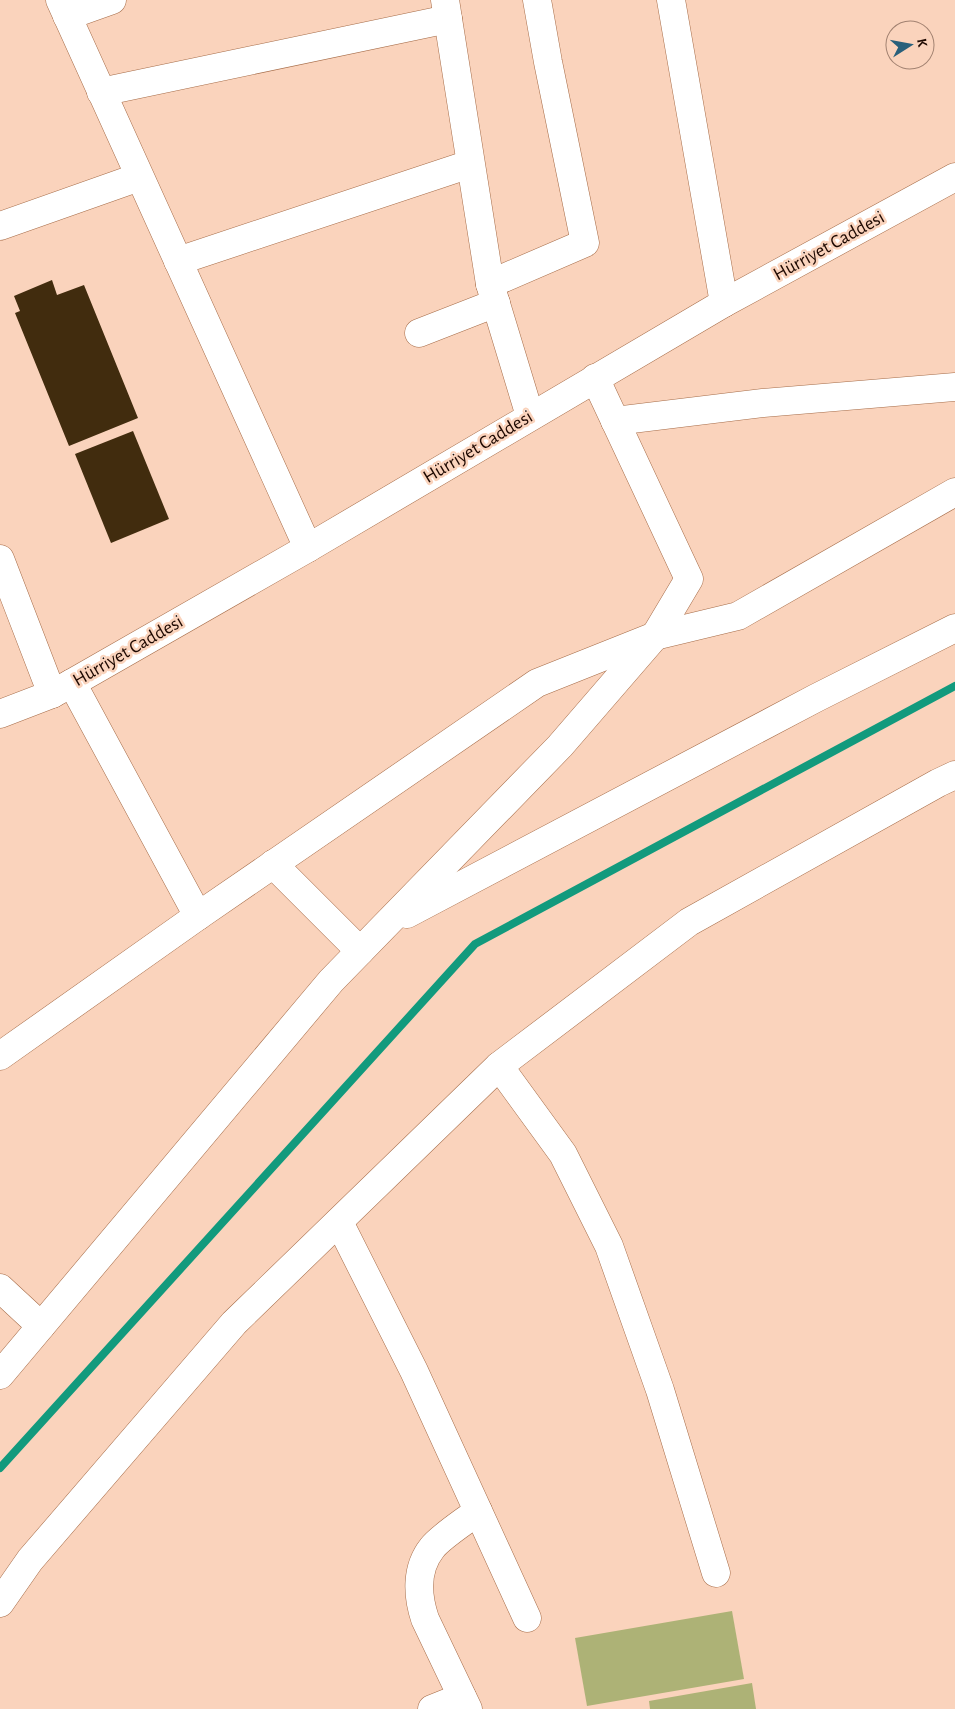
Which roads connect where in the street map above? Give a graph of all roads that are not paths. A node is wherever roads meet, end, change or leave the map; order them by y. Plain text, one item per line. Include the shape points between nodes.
1 (112, 0) edge
2 (537, 0) edge
3 (671, 0) edge
4 (63, 8) edge
5 (447, 9) edge
6 (101, 92) junction
7 (470, 164) junction
8 (140, 177) junction
9 (955, 177) edge
10 (0, 226) edge
11 (178, 261) junction
12 (493, 294) junction
13 (724, 302) junction
14 (419, 333) dead end
15 (595, 378) junction
16 (955, 387) edge
17 (530, 416) junction
18 (615, 421) junction
19 (955, 492) edge
20 (308, 548) junction
21 (0, 559) edge
22 (955, 628) edge
23 (655, 636) junction
24 (62, 688) junction
25 (0, 714) edge
26 (955, 775) edge
27 (273, 864) junction
28 (198, 916) junction
29 (384, 926) junction
30 (360, 951) junction
31 (0, 1056) edge
32 (499, 1066) junction
33 (338, 1222) junction
34 (0, 1288) edge
35 (41, 1326) junction
36 (0, 1375) edge
37 (478, 1511) junction
38 (716, 1573) dead end
39 (0, 1603) edge
40 (527, 1618) dead end
41 (465, 1703) edge
42 (432, 1709) edge

1 - 4 street
2 - 12 street via 585,243
3 - 13 street
4 - 6 street
5 - 6 street
5 - 7 street
6 - 8 street
7 - 11 street
7 - 12 street
8 - 10 street
8 - 11 street
9 - 13 street, Hürriyet Caddesi
11 - 20 street
12 - 14 street
12 - 17 street
13 - 15 street, Hürriyet Caddesi
15 - 17 street, Hürriyet Caddesi
15 - 18 street
16 - 18 street via 763,403
17 - 20 street, Hürriyet Caddesi
18 - 23 street via 689,579
19 - 23 street via 738,616
20 - 24 street, Hürriyet Caddesi
21 - 24 street
22 - 29 street
23 - 27 street via 537,683
23 - 29 street via 560,746
24 - 25 street, Hürriyet Caddesi
24 - 28 street
26 - 32 street via 689,922
27 - 28 street
27 - 30 street
28 - 31 street
29 - 30 street
30 - 35 street via 325,988
32 - 33 street
32 - 38 street via 563,1154 609,1246 660,1390
33 - 37 street via 414,1371
33 - 39 street via 234,1323 30,1560
34 - 35 street
35 - 36 street
37 - 40 street
37 - 41 street via 433,1546 423,1565 419,1585 421,1608
41 - 42 street

